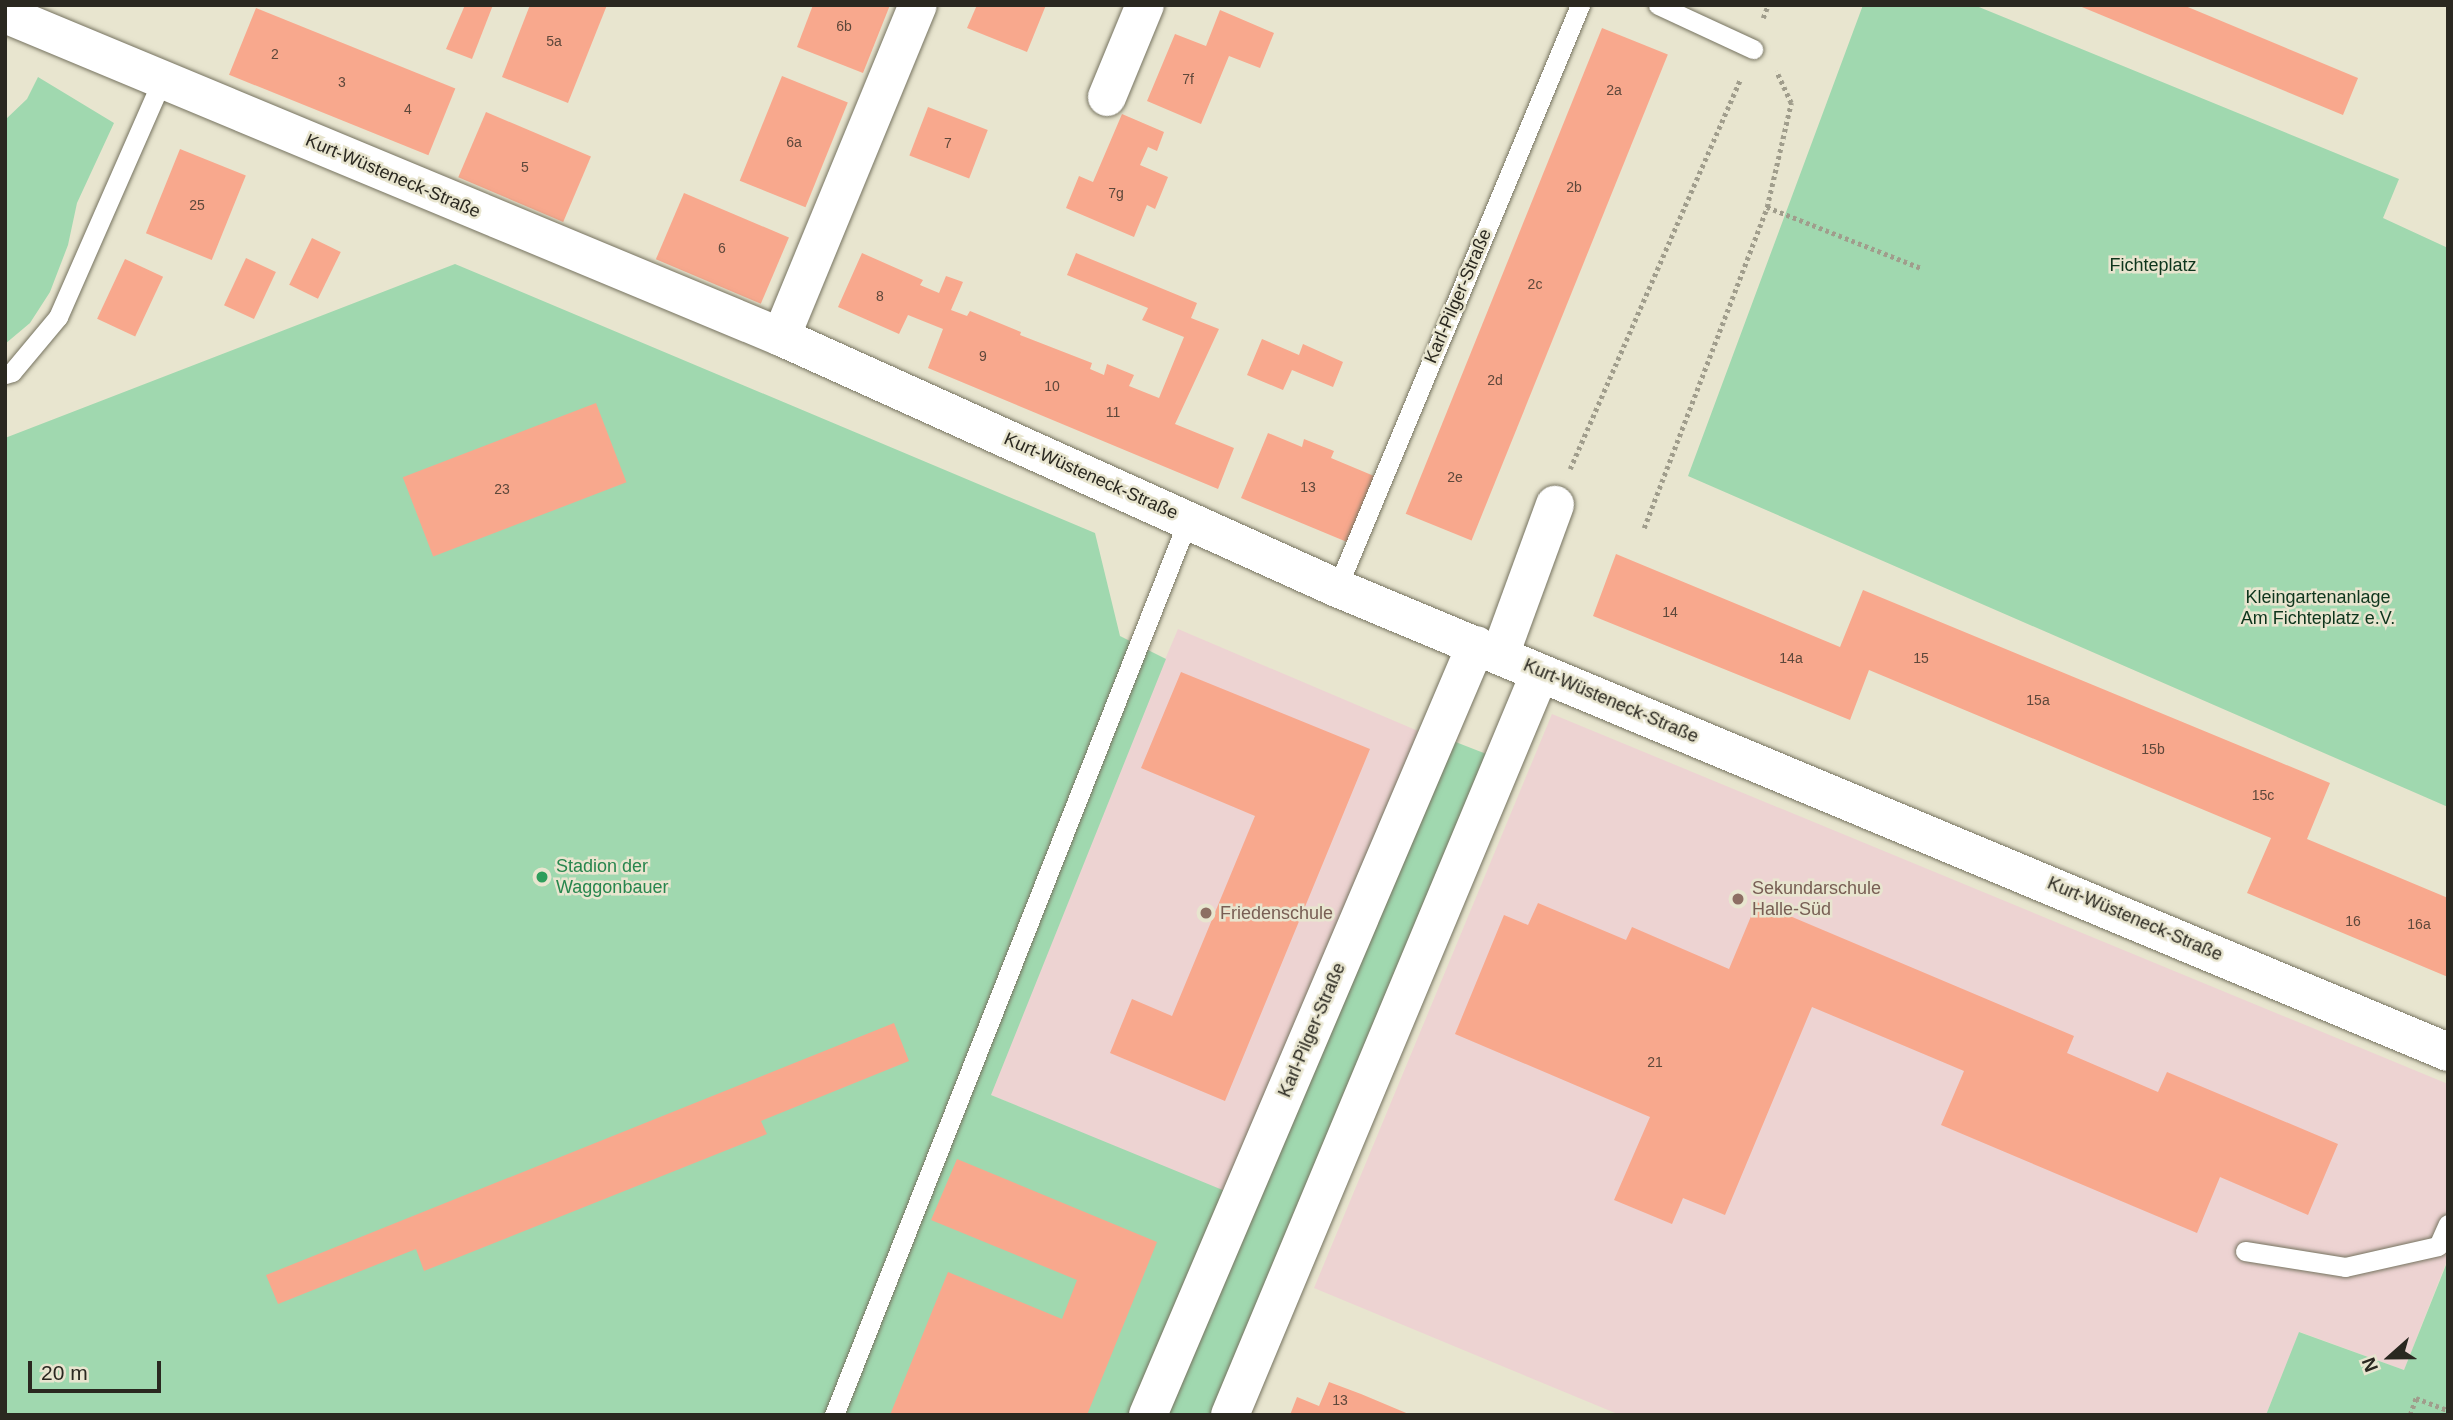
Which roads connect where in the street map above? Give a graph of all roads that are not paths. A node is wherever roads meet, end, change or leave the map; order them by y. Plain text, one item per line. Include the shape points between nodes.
1 (918, 5) edge
2 (1145, 5) edge
3 (1580, 5) edge
4 (1658, 5) edge
5 (5, 15) edge
6 (1755, 40) road end
7 (162, 80) junction
8 (1107, 97) dead end
9 (781, 337) junction
10 (5, 374) edge
11 (1555, 505) road end
12 (1188, 520) junction
13 (1337, 588) junction
14 (1488, 650) junction
15 (1539, 673) junction
16 (2448, 1052) edge
17 (2448, 1224) edge
18 (2245, 1251) dead end
19 (834, 1415) edge
20 (1147, 1415) edge
21 (1230, 1415) edge

1 - 9 street
2 - 8 street
3 - 13 lane, Karl-Pilger-Straße
4 - 6 lane
5 - 7 street, Kurt-Wüsteneck-Straße
7 - 9 street, Kurt-Wüsteneck-Straße
7 - 10 lane via 58,317 12,372
9 - 12 street, Kurt-Wüsteneck-Straße
11 - 14 street, Karl-Pilger-Straße
12 - 13 street, Kurt-Wüsteneck-Straße
12 - 19 lane
13 - 14 street, Kurt-Wüsteneck-Straße
14 - 15 street, Kurt-Wüsteneck-Straße
14 - 20 street, Karl-Pilger-Straße
15 - 16 street, Kurt-Wüsteneck-Straße
15 - 21 street
17 - 18 lane via 2438,1246 2345,1266

